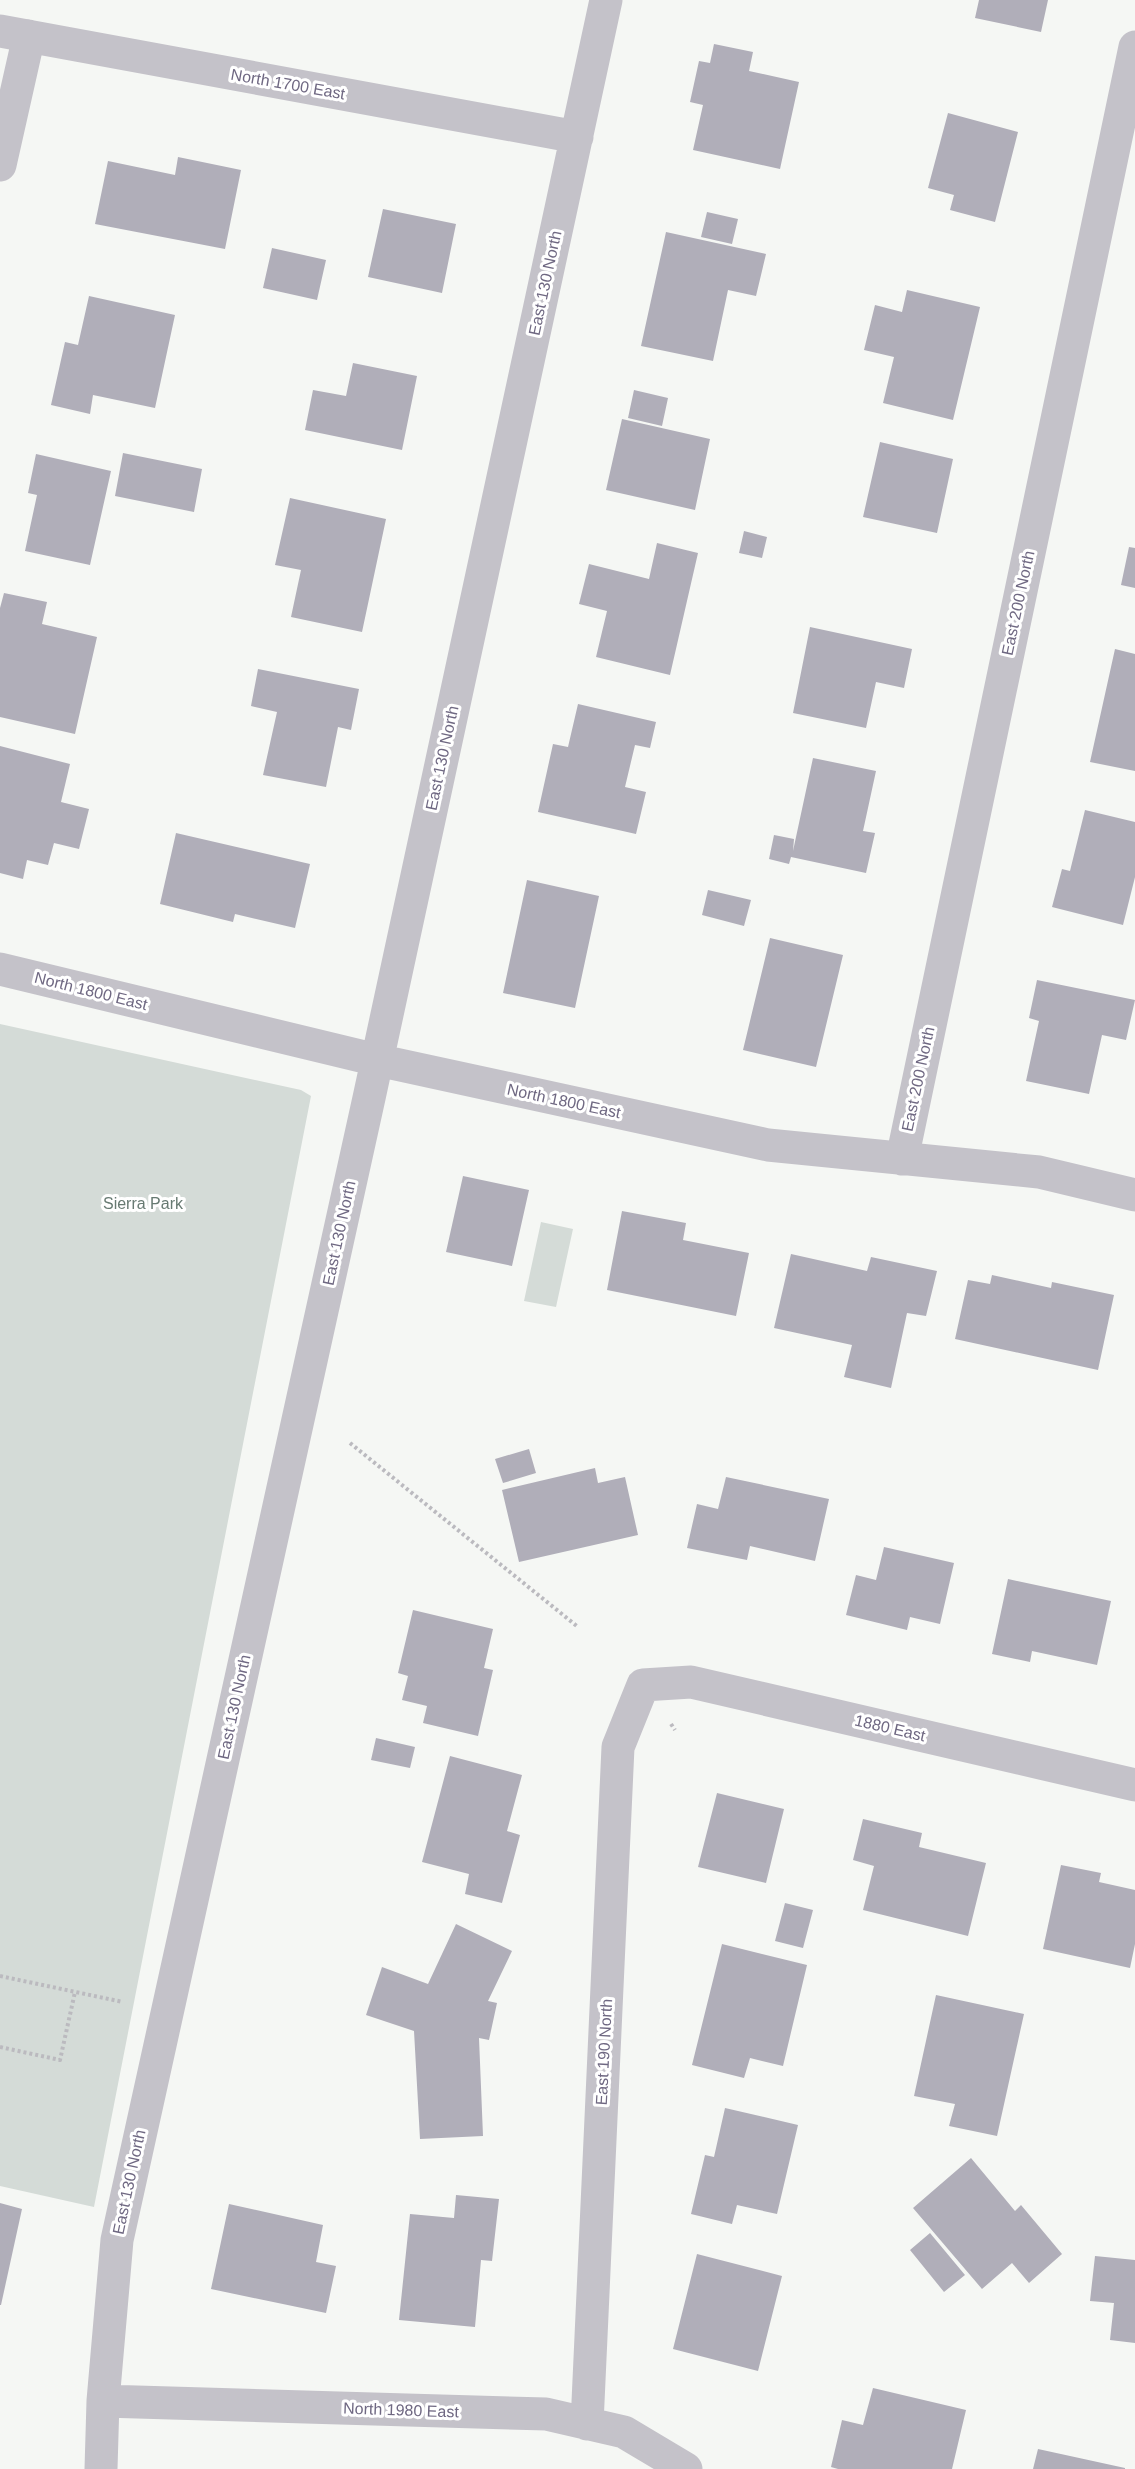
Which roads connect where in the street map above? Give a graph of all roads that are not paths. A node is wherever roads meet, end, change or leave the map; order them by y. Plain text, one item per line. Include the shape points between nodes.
1 (606, 0) edge
2 (15, 34) edge
3 (1135, 46) edge
4 (577, 137) junction
5 (0, 165) edge
6 (0, 969) edge
7 (377, 1060) junction
8 (902, 1160) junction
9 (1135, 1195) edge
10 (643, 1685) joint
11 (1135, 1785) edge
12 (103, 2401) junction
13 (587, 2424) junction
14 (101, 2469) edge
15 (686, 2469) edge

1 - 4 street, East 130 North
2 - 4 street, North 1700 East
2 - 5 street
3 - 8 street, East 200 North
4 - 7 street, East 130 North
6 - 7 street, North 1800 East
7 - 8 street, North 1800 East via 768,1145
7 - 12 street, East 130 North via 119,2231
8 - 9 street, North 1800 East via 1039,1172
10 - 11 street, 1880 East via 691,1682
10 - 13 street, East 190 North via 618,1747
12 - 13 street, North 1980 East via 546,2414
12 - 14 street, East 130 North
13 - 15 street, North 1980 East via 624,2432

